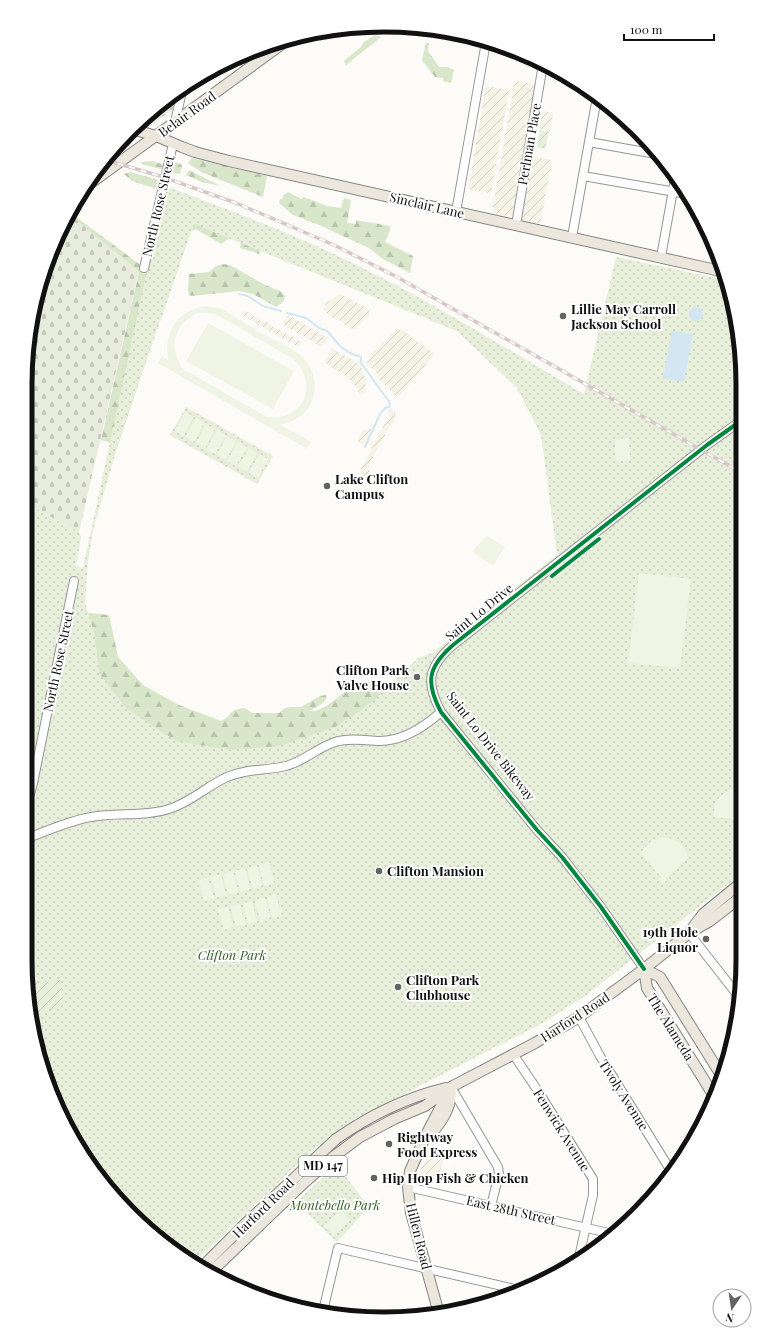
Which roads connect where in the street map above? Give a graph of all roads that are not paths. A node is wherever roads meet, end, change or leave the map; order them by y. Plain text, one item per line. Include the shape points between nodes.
1 (485, 47) edge
2 (274, 50) edge
3 (542, 69) edge
4 (181, 97) edge
5 (596, 103) edge
6 (175, 122) junction
7 (139, 131) edge
8 (156, 136) junction
9 (589, 142) junction
10 (173, 144) junction
11 (650, 153) edge
12 (100, 176) edge
13 (583, 176) junction
14 (674, 184) edge
15 (673, 192) junction
16 (680, 193) edge
17 (456, 212) junction
18 (516, 225) junction
19 (572, 237) junction
20 (661, 257) junction
21 (144, 268) dead end
22 (717, 270) edge
23 (736, 424) edge
24 (74, 581) dead end
25 (441, 712) junction
26 (32, 787) edge
27 (32, 836) edge
28 (736, 890) edge
29 (736, 901) edge
30 (689, 933) junction
31 (644, 969) junction
32 (734, 991) edge
33 (579, 1017) junction
34 (513, 1054) junction
35 (718, 1071) edge
36 (452, 1087) junction
37 (711, 1091) edge
38 (425, 1106) junction
39 (432, 1124) junction
40 (425, 1140) junction
41 (668, 1167) edge
42 (408, 1187) junction
43 (491, 1206) junction
44 (586, 1228) junction
45 (606, 1233) edge
46 (580, 1253) edge
47 (209, 1266) edge
48 (210, 1266) edge
49 (427, 1269) junction
50 (511, 1288) edge
51 (325, 1307) edge
52 (437, 1308) edge

1 - 17 street
2 - 6 main road, Belair Road
3 - 18 street, Perlman Place
4 - 6 street
5 - 9 street
6 - 8 main road, Belair Road
7 - 8 main road, Sinclair Lane
8 - 10 main road, Sinclair Lane
8 - 12 main road, Belair Road
9 - 11 street
9 - 13 street
10 - 17 main road, Sinclair Lane via 229,161
10 - 21 street, North Rose Street
13 - 15 street
13 - 19 street
14 - 15 street
15 - 16 street
15 - 20 street
17 - 18 main road, Sinclair Lane
18 - 19 main road, Sinclair Lane
19 - 20 main road, Sinclair Lane
20 - 22 main road, Sinclair Lane
23 - 25 street, Saint Lo Drive via 443,654 435,666 431,682 433,696
24 - 26 street, North Rose Street
25 - 27 street via 419,729 388,741 341,740 286,766 235,773 170,809 152,813 91,817
25 - 31 street, Saint Lo Drive via 576,875
28 - 30 main road, Harford Road / MD 147 via 703,914
29 - 30 main road, Harford Road / MD 147 via 710,921
30 - 31 main road, Harford Road / MD 147
30 - 32 street
31 - 33 main road, Harford Road / MD 147
31 - 35 main road, The Alameda via 660,977
31 - 37 main road, The Alameda via 647,988
33 - 34 main road, Harford Road / MD 147
33 - 41 street, Tivoly Avenue
34 - 36 main road, Harford Road / MD 147
34 - 44 street, Fenwick Avenue via 593,1179 594,1191
36 - 38 main road, Harford Road / MD 147
36 - 39 main road, Hillen Road
36 - 40 main road, Hillen Road via 447,1113
36 - 43 street via 498,1167 499,1174
36 - 47 main road, Harford Road / MD 147 via 425,1093 389,1109 353,1127 336,1139 250,1220
38 - 39 main road via 432,1114
38 - 48 main road, Harford Road / MD 147 via 371,1130 333,1157
39 - 40 main road, Hillen Road
40 - 42 main road, Hillen Road via 412,1164
42 - 43 street, East 28th Street
42 - 49 main road, Hillen Road via 411,1213
43 - 44 street, East 28th Street
44 - 45 street, East 28th Street
44 - 46 street, Fenwick Avenue
49 - 50 street
49 - 51 street via 338,1248
49 - 52 main road, Hillen Road

